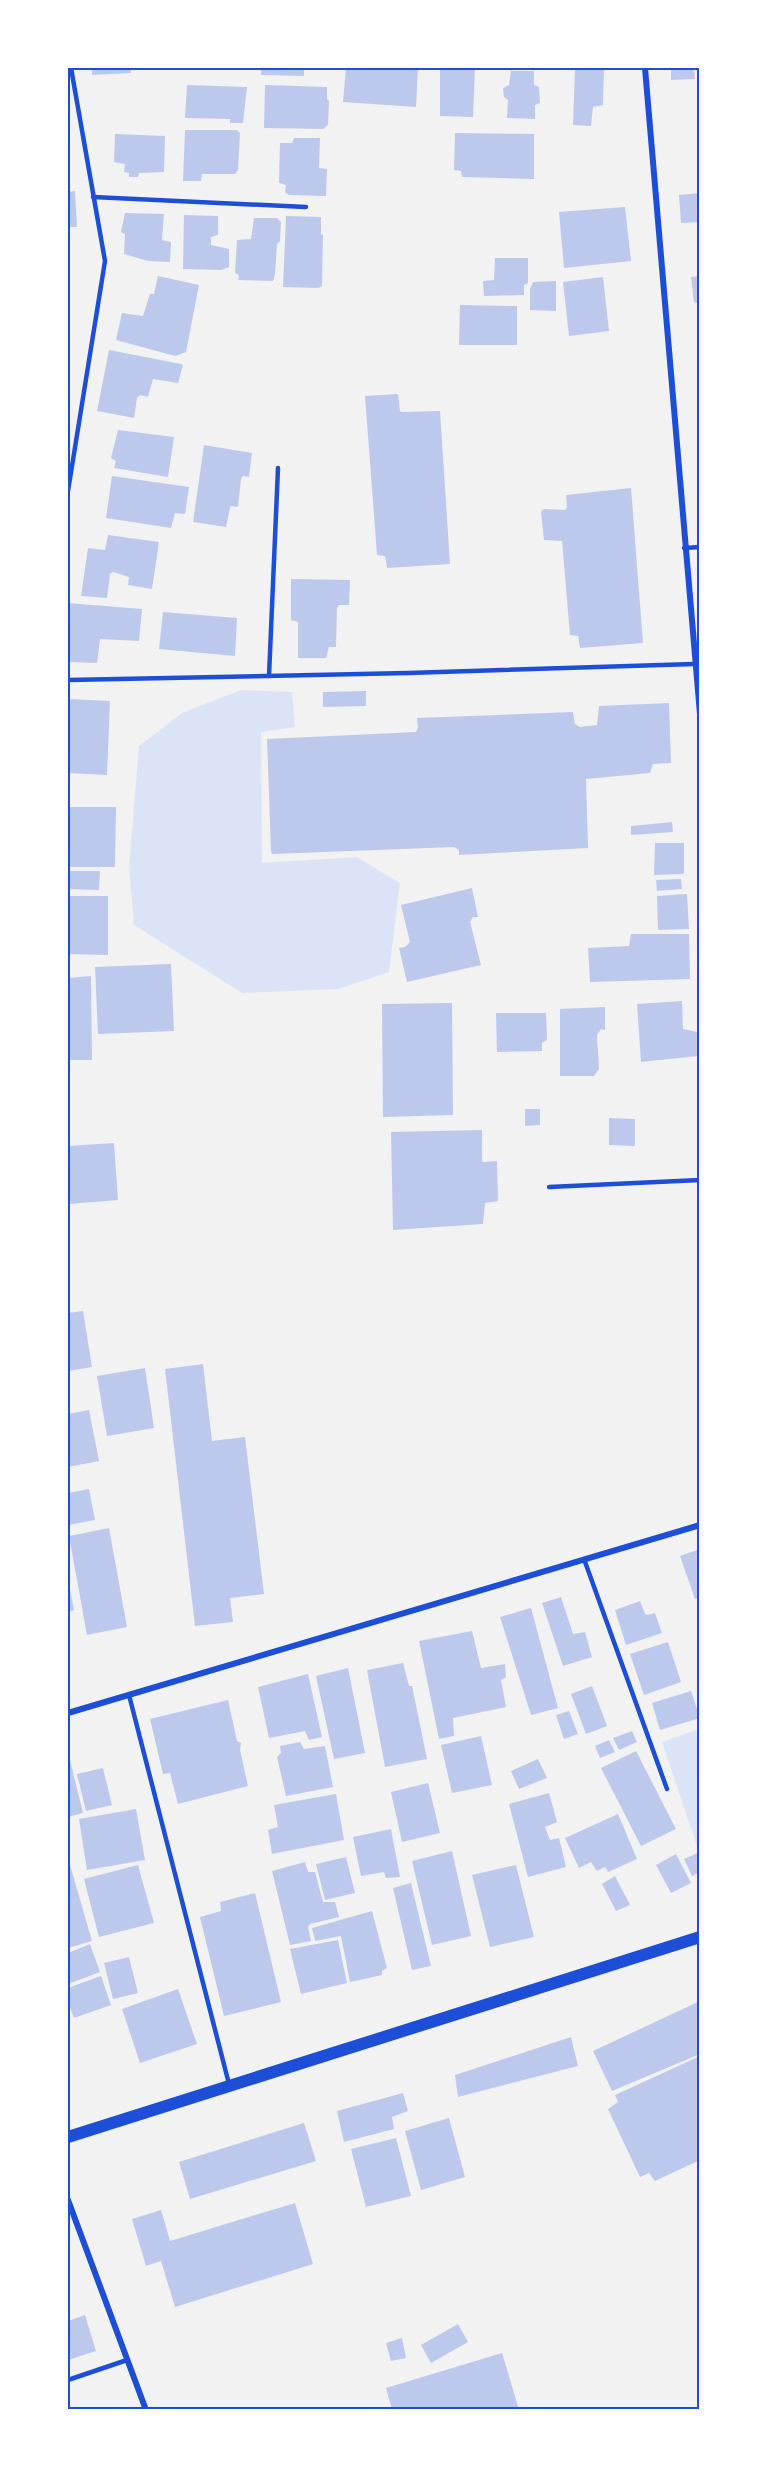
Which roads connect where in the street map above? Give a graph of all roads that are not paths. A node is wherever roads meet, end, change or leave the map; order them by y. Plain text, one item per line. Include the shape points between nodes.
1 (71, 68) edge
2 (645, 68) edge
3 (70, 84) edge
4 (93, 196) junction
5 (306, 207) dead end
6 (278, 468) dead end
7 (68, 491) edge
8 (699, 547) edge
9 (684, 548) junction
10 (694, 664) junction
11 (269, 676) junction
12 (68, 680) edge
13 (699, 714) edge
14 (699, 1180) edge
15 (549, 1187) dead end
16 (699, 1525) edge
17 (584, 1559) junction
18 (129, 1695) junction
19 (68, 1713) edge
20 (667, 1789) dead end
21 (699, 1937) edge
22 (229, 2086) junction
23 (68, 2137) edge
24 (68, 2200) edge
25 (127, 2360) junction
26 (68, 2380) edge
27 (146, 2409) edge

1 - 3 lane
2 - 9 street
3 - 4 lane
4 - 5 lane
4 - 7 lane via 105,261
6 - 11 lane
8 - 9 lane
9 - 10 street
10 - 11 lane
10 - 13 street
11 - 12 lane
14 - 15 lane
16 - 17 street
17 - 18 street
17 - 20 lane
18 - 19 street
18 - 22 lane
21 - 22 main road
22 - 23 main road
24 - 25 street
25 - 26 lane
25 - 27 street

